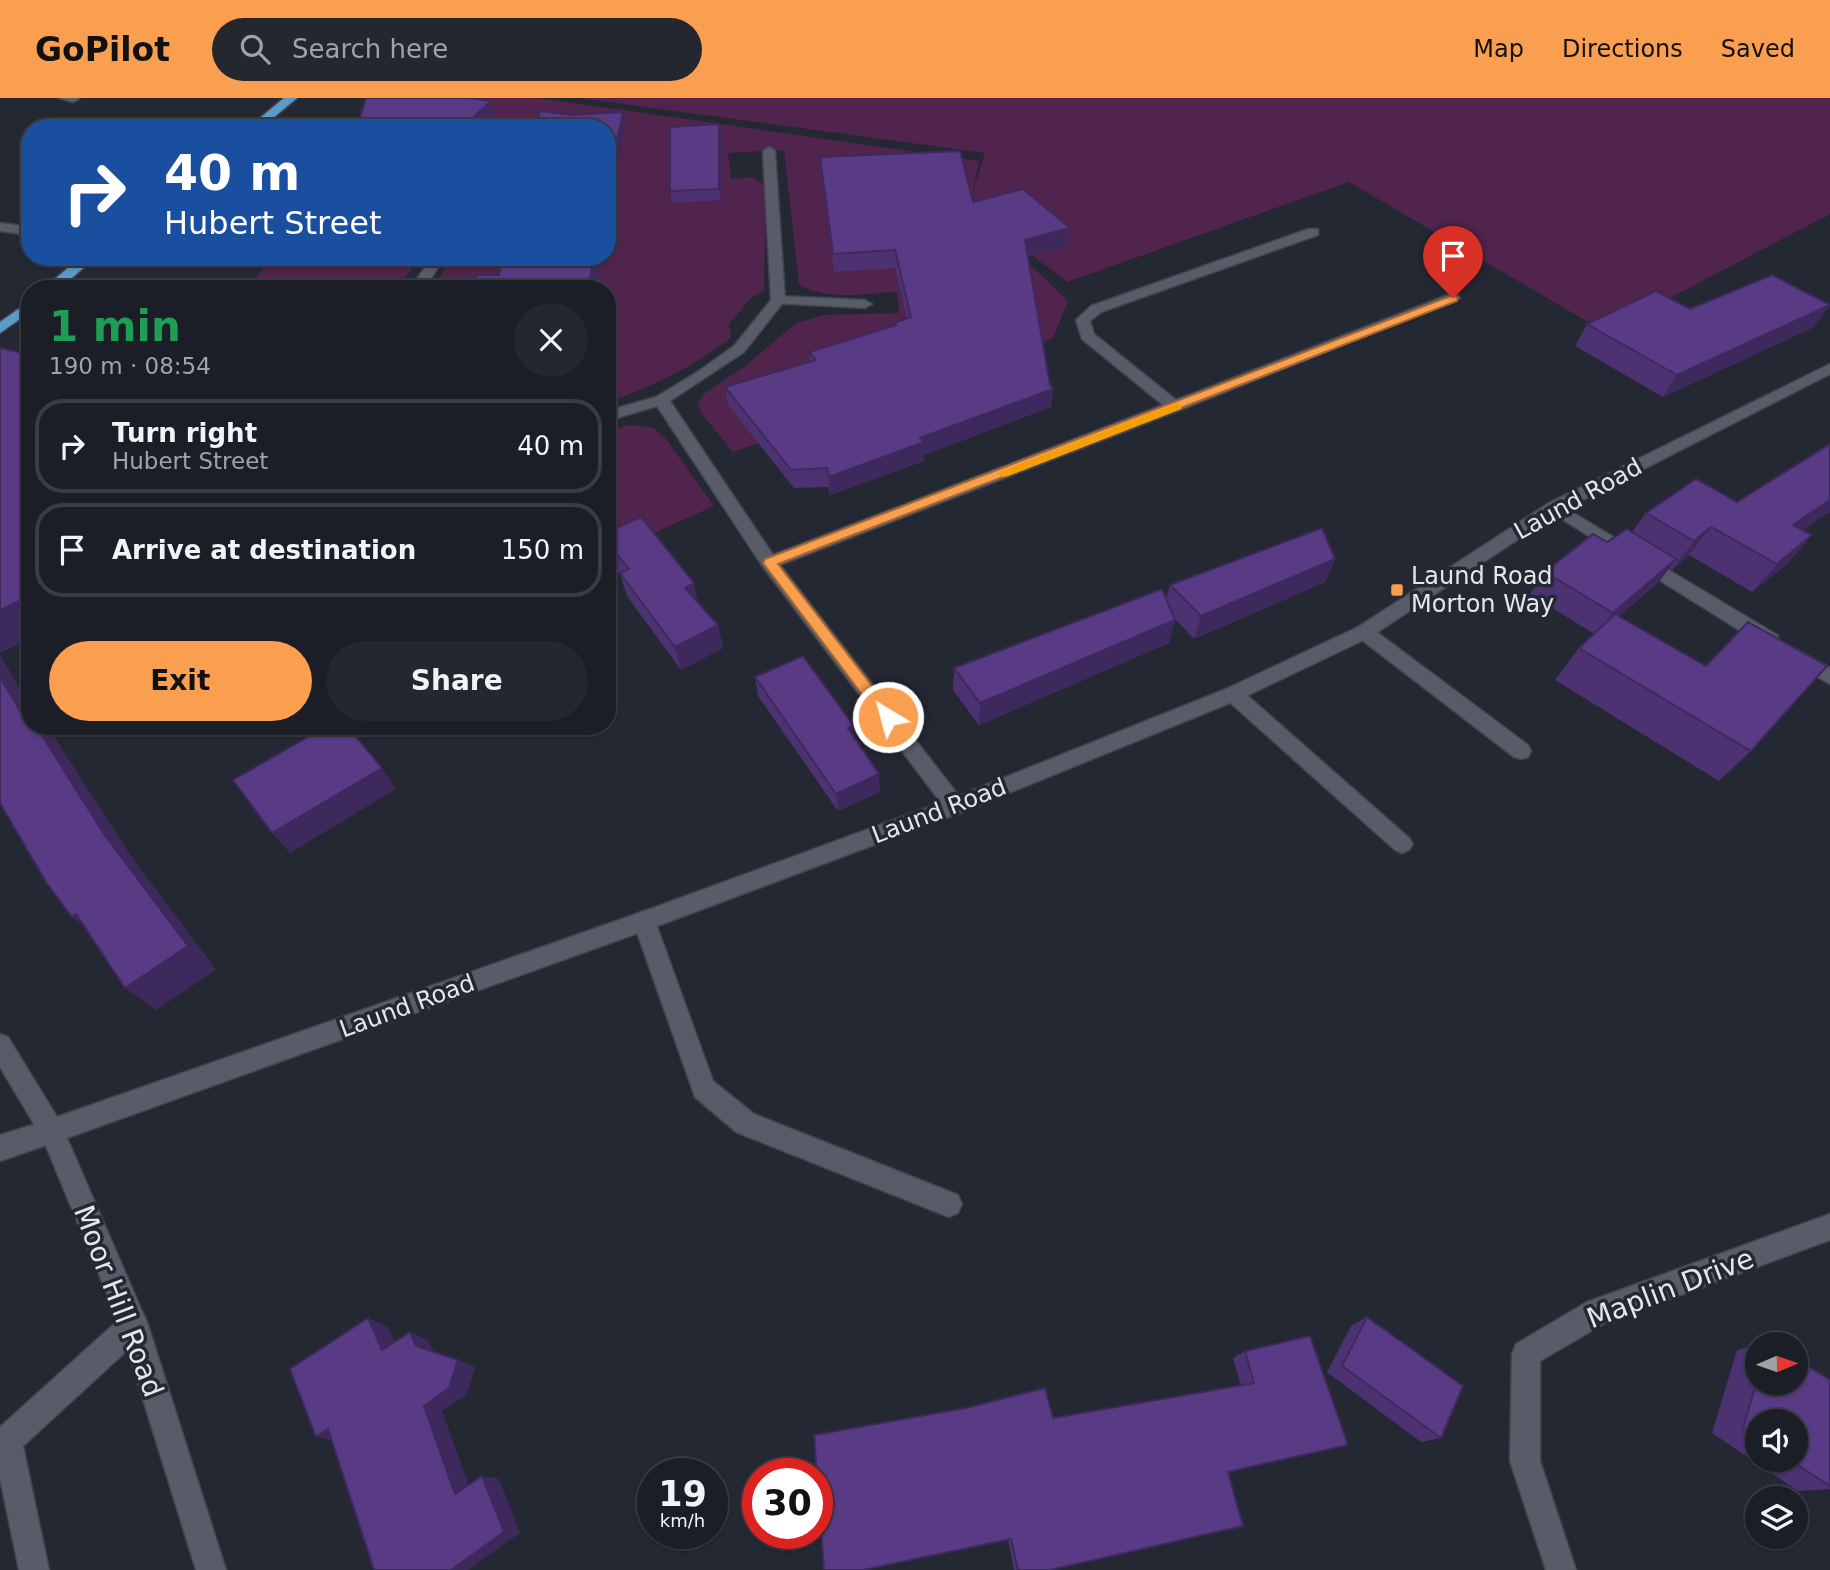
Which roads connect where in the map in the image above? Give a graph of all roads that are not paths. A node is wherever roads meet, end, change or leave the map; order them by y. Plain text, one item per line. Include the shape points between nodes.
1 (290, 98) edge
2 (267, 119) edge
3 (769, 151) dead end
4 (0, 227) edge
5 (21, 230) edge
6 (1313, 232) dead end
7 (79, 266) edge
8 (61, 280) edge
9 (1453, 298) dead end
10 (778, 299) junction
11 (866, 304) dead end
12 (21, 312) edge
13 (0, 329) edge
14 (1830, 368) edge
15 (661, 400) junction
16 (1175, 407) junction
17 (616, 413) edge
18 (1555, 507) junction
19 (769, 563) junction
20 (1364, 632) junction
21 (1830, 677) edge
22 (1233, 694) junction
23 (1521, 751) dead end
24 (955, 806) junction
25 (1402, 844) dead end
26 (644, 921) junction
27 (0, 1045) edge
28 (52, 1131) junction
29 (0, 1148) edge
30 (949, 1204) dead end
31 (1830, 1227) edge
32 (134, 1325) junction
33 (3, 1444) edge
34 (34, 1570) edge
35 (211, 1570) edge
36 (1561, 1570) edge

1 - 2 highway
3 - 10 street
4 - 5 street
6 - 16 street via 1096,309 1083,320 1087,336
7 - 8 highway
9 - 16 street
10 - 11 street
10 - 15 street via 740,349
12 - 13 highway
14 - 18 street, Laund Road
15 - 17 street
15 - 19 street
16 - 19 street
18 - 20 street, Laund Road
18 - 21 street
19 - 24 street
20 - 22 street, Laund Road
20 - 23 street
22 - 24 street, Laund Road
22 - 25 street
24 - 26 street, Laund Road
26 - 28 street, Laund Road
26 - 30 street via 704,1090 745,1123
27 - 28 street, Moor Hill Road
28 - 29 street, Laund Road
28 - 32 street, Moor Hill Road
31 - 36 street, Maplin Drive via 1597,1312 1526,1354 1525,1461
32 - 33 street
32 - 35 street, Moor Hill Road
33 - 34 street

